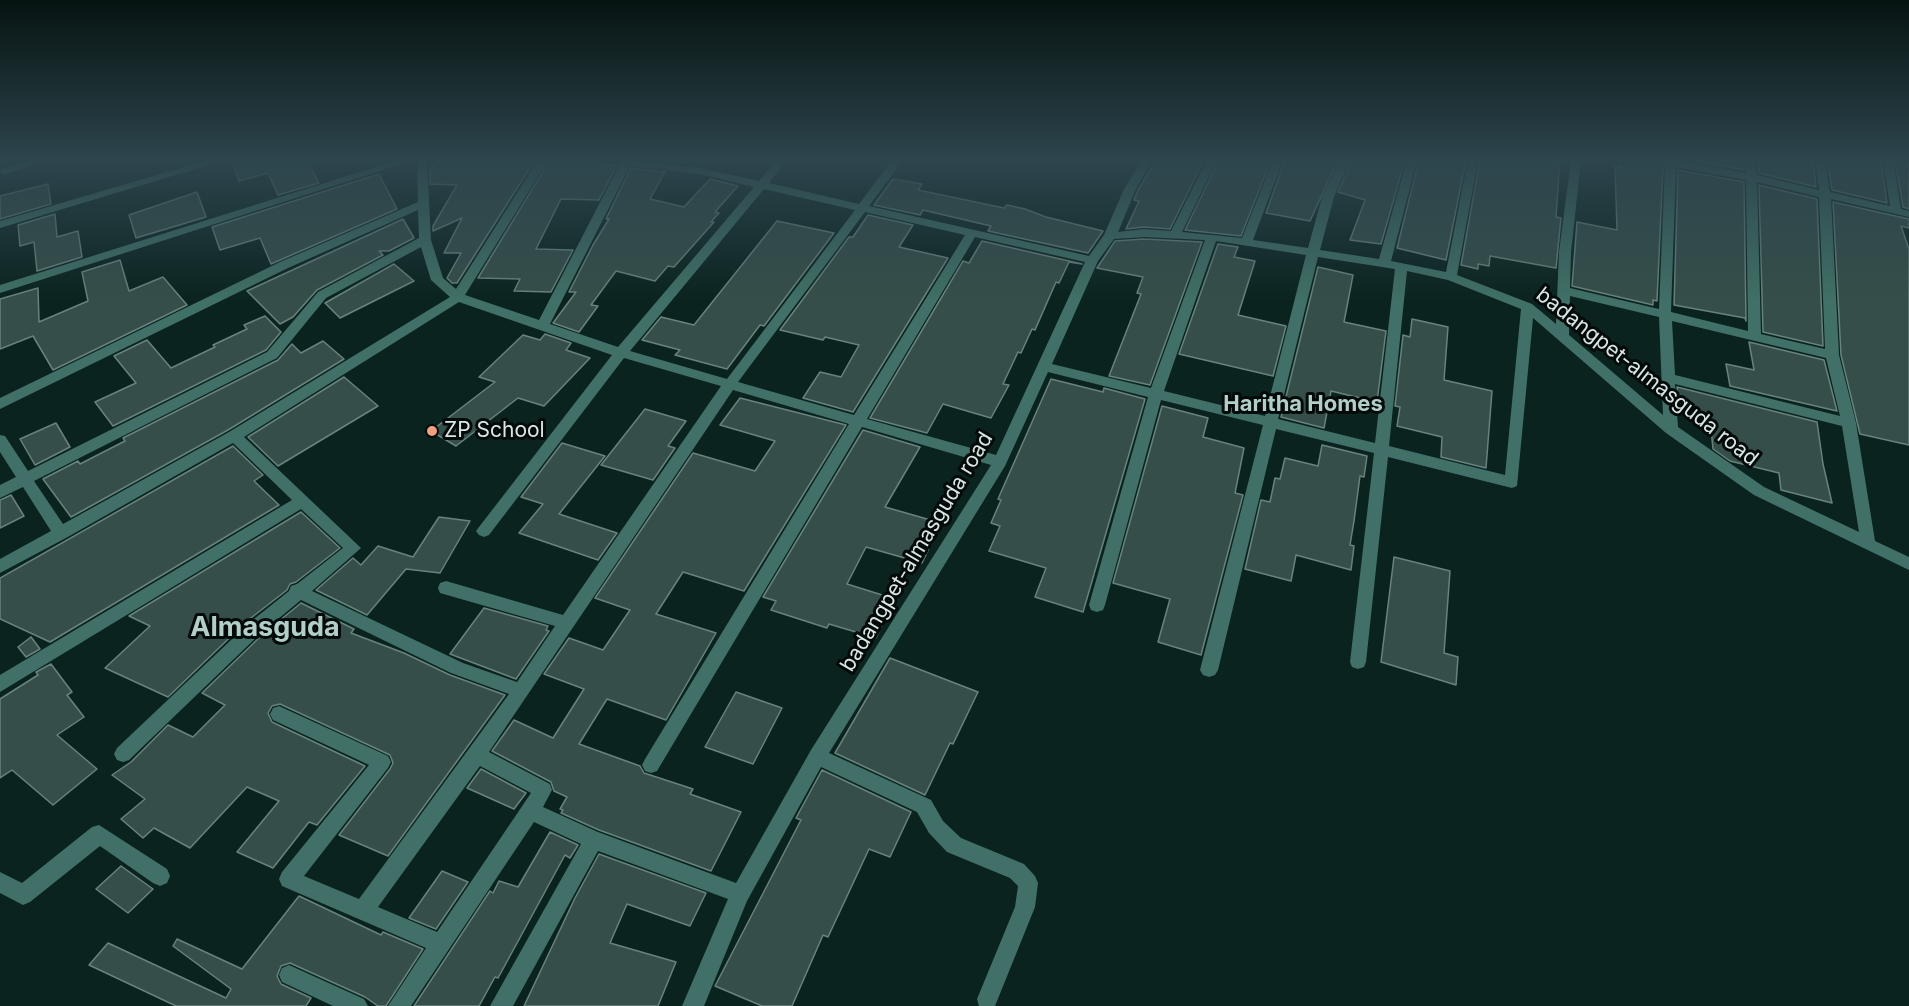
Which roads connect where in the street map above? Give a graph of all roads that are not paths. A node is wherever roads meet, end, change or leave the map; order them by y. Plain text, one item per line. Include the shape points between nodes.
1 (61, 207) edge
2 (261, 207) edge
3 (416, 207) edge
4 (423, 207) edge
5 (514, 207) edge
6 (603, 207) edge
7 (742, 207) edge
8 (862, 207) edge
9 (867, 207) edge
10 (1122, 207) edge
11 (1189, 207) edge
12 (1260, 207) edge
13 (1325, 207) edge
14 (1399, 207) edge
15 (1464, 207) edge
16 (1571, 207) edge
17 (1669, 207) edge
18 (1754, 207) edge
19 (1826, 207) edge
20 (1879, 207) edge
21 (1895, 207) edge
22 (1896, 211) junction
23 (1909, 214) edge
24 (0, 225) edge
25 (972, 232) junction
26 (1175, 234) junction
27 (1110, 236) junction
28 (1212, 237) junction
29 (425, 240) junction
30 (1246, 242) junction
31 (1313, 252) junction
32 (1092, 260) junction
33 (1384, 263) junction
34 (1401, 267) junction
35 (1451, 277) junction
36 (0, 289) edge
37 (1562, 290) junction
38 (459, 297) junction
39 (1528, 307) junction
40 (1665, 315) junction
41 (542, 326) junction
42 (1562, 336) junction
43 (1755, 336) junction
44 (621, 353) junction
45 (1832, 355) junction
46 (1043, 366) junction
47 (1670, 378) junction
48 (729, 385) junction
49 (1156, 394) junction
50 (0, 404) edge
51 (858, 420) junction
52 (1270, 423) junction
53 (1849, 423) junction
54 (1671, 429) junction
55 (234, 436) junction
56 (0, 440) edge
57 (1380, 451) junction
58 (1000, 462) junction
59 (25, 479) junction
60 (0, 492) edge
61 (302, 501) junction
62 (484, 531) dead end
63 (61, 534) junction
64 (1868, 544) junction
65 (1909, 564) edge
66 (0, 567) edge
67 (446, 588) dead end
68 (297, 591) junction
69 (1096, 605) dead end
70 (567, 623) junction
71 (1358, 662) dead end
72 (1209, 670) dead end
73 (0, 684) edge
74 (522, 691) junction
75 (279, 714) dead end
76 (123, 753) dead end
77 (477, 755) junction
78 (817, 756) junction
79 (651, 765) dead end
80 (531, 811) junction
81 (594, 840) junction
82 (160, 876) dead end
83 (0, 882) edge
84 (740, 894) junction
85 (362, 912) junction
86 (441, 944) junction
87 (289, 975) dead end
88 (987, 999) dead end
89 (357, 1006) edge
90 (399, 1006) edge
91 (501, 1006) edge
92 (693, 1006) edge

1 - 24 street
2 - 36 street
3 - 50 street via 284,265
4 - 29 street
5 - 38 street
6 - 41 street
7 - 44 street
8 - 48 street
9 - 25 street
10 - 27 street
11 - 26 street
12 - 30 street
13 - 31 street
14 - 33 street
15 - 35 street
16 - 37 street
17 - 40 street
18 - 43 street
19 - 45 street
20 - 22 street
21 - 22 street
22 - 23 street
25 - 32 street
25 - 51 street
26 - 27 street, badangpet-almasguda road
26 - 28 street, badangpet-almasguda road
27 - 32 street, badangpet-almasguda road
28 - 30 street, badangpet-almasguda road
28 - 49 street
29 - 38 street via 436,280
29 - 59 street via 322,295 272,355
30 - 31 street, badangpet-almasguda road
31 - 33 street, badangpet-almasguda road
31 - 52 street
32 - 46 street, badangpet-almasguda road
33 - 34 street, badangpet-almasguda road
34 - 35 street, badangpet-almasguda road
34 - 57 street
35 - 39 street, badangpet-almasguda road
37 - 40 street
37 - 42 street
38 - 41 street
38 - 55 street
39 - 42 street, badangpet-almasguda road
39 - 57 street via 1512,482
40 - 43 street
40 - 47 street
41 - 44 street
42 - 54 street, badangpet-almasguda road
43 - 45 street
44 - 48 street
44 - 62 street
45 - 53 street
46 - 49 street
46 - 58 street, badangpet-almasguda road
47 - 53 street
47 - 54 street
48 - 51 street
48 - 70 street
49 - 52 street
49 - 69 street
51 - 58 street
51 - 79 street
52 - 57 street
52 - 72 street
53 - 64 street
54 - 64 street, badangpet-almasguda road via 1759,491
55 - 61 street
55 - 63 street
56 - 59 street
57 - 71 street
58 - 78 street, badangpet-almasguda road
59 - 60 street
59 - 63 street
61 - 68 street via 353,548
61 - 73 street
63 - 66 street
64 - 65 street, badangpet-almasguda road
67 - 70 street
68 - 74 street via 457,668
68 - 76 street
70 - 74 street
74 - 77 street
75 - 85 street via 382,762 289,879
77 - 80 street via 543,790
77 - 85 street
78 - 84 street, badangpet-almasguda road
78 - 88 street via 924,806 936,827 954,845 1017,871 1029,883 1025,908
80 - 81 street
80 - 86 street
81 - 84 street
81 - 91 street
82 - 83 street via 99,834 23,895
84 - 92 street, badangpet-almasguda road
85 - 86 street
86 - 90 street
87 - 89 street

